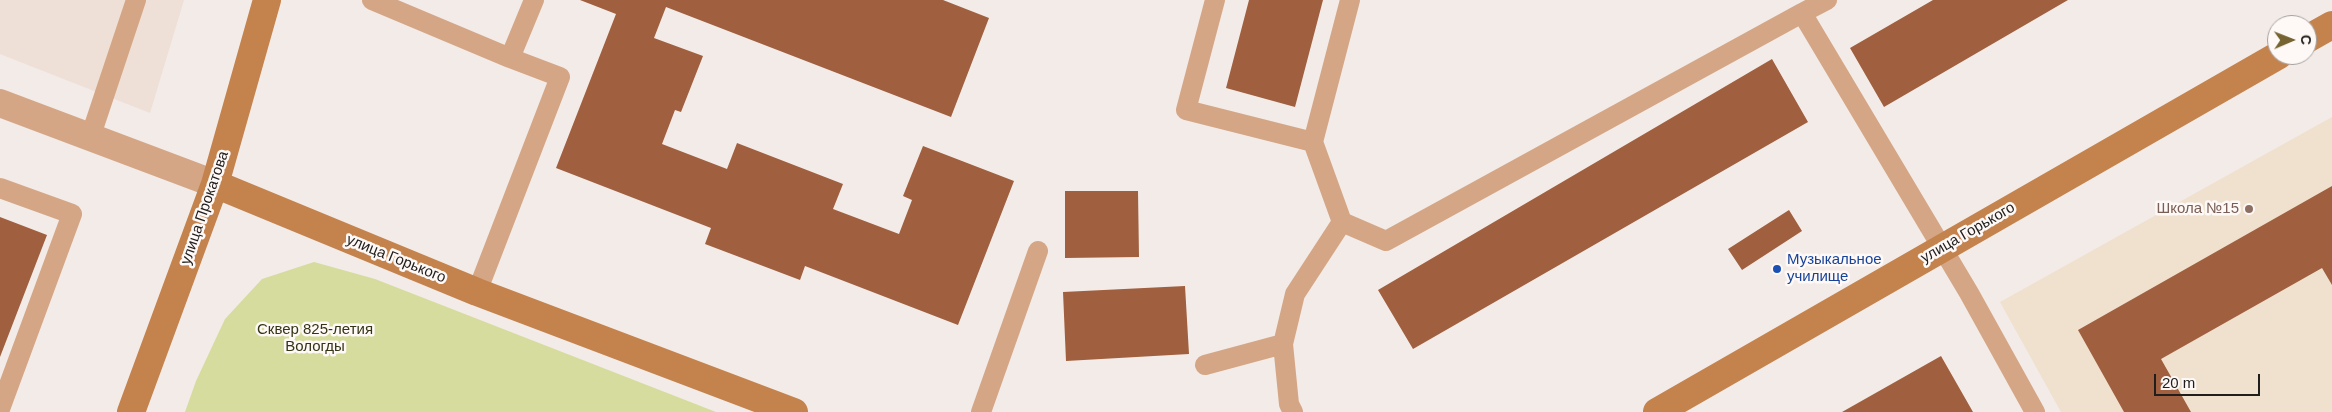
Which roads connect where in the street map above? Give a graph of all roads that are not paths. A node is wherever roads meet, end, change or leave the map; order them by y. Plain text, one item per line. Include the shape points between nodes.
1 (136, 0) edge
2 (267, 0) edge
3 (372, 0) edge
4 (534, 0) edge
5 (1215, 0) edge
6 (1350, 0) edge
7 (1827, 0) edge
8 (1802, 4) edge
9 (2332, 25) edge
10 (2317, 33) edge
11 (510, 58) junction
12 (2267, 62) edge
13 (0, 104) edge
14 (90, 138) junction
15 (1313, 142) junction
16 (215, 184) junction
17 (0, 188) edge
18 (1342, 222) junction
19 (1942, 248) junction
20 (1038, 251) dead end
21 (477, 292) junction
22 (1282, 344) junction
23 (1205, 364) dead end
24 (0, 409) edge
25 (131, 412) edge
26 (794, 412) edge
27 (981, 412) edge
28 (1293, 412) edge
29 (1658, 412) edge
30 (2035, 412) edge

1 - 14 lane
2 - 16 street, улица Прокатова
3 - 11 lane
4 - 11 lane
5 - 15 lane via 1186,110
6 - 15 lane
7 - 8 lane
8 - 18 lane via 1386,241
8 - 19 lane
9 - 10 street
11 - 21 lane via 560,78
12 - 19 street, улица Горького
13 - 14 street, улица Горького
14 - 16 street, улица Горького
15 - 18 lane
16 - 21 street, улица Горького
16 - 25 street, улица Прокатова
17 - 24 lane via 72,214
18 - 22 lane via 1295,294
19 - 29 street, улица Горького
19 - 30 lane
20 - 27 lane
21 - 26 street, улица Горького
22 - 23 lane
22 - 28 lane via 1289,404

